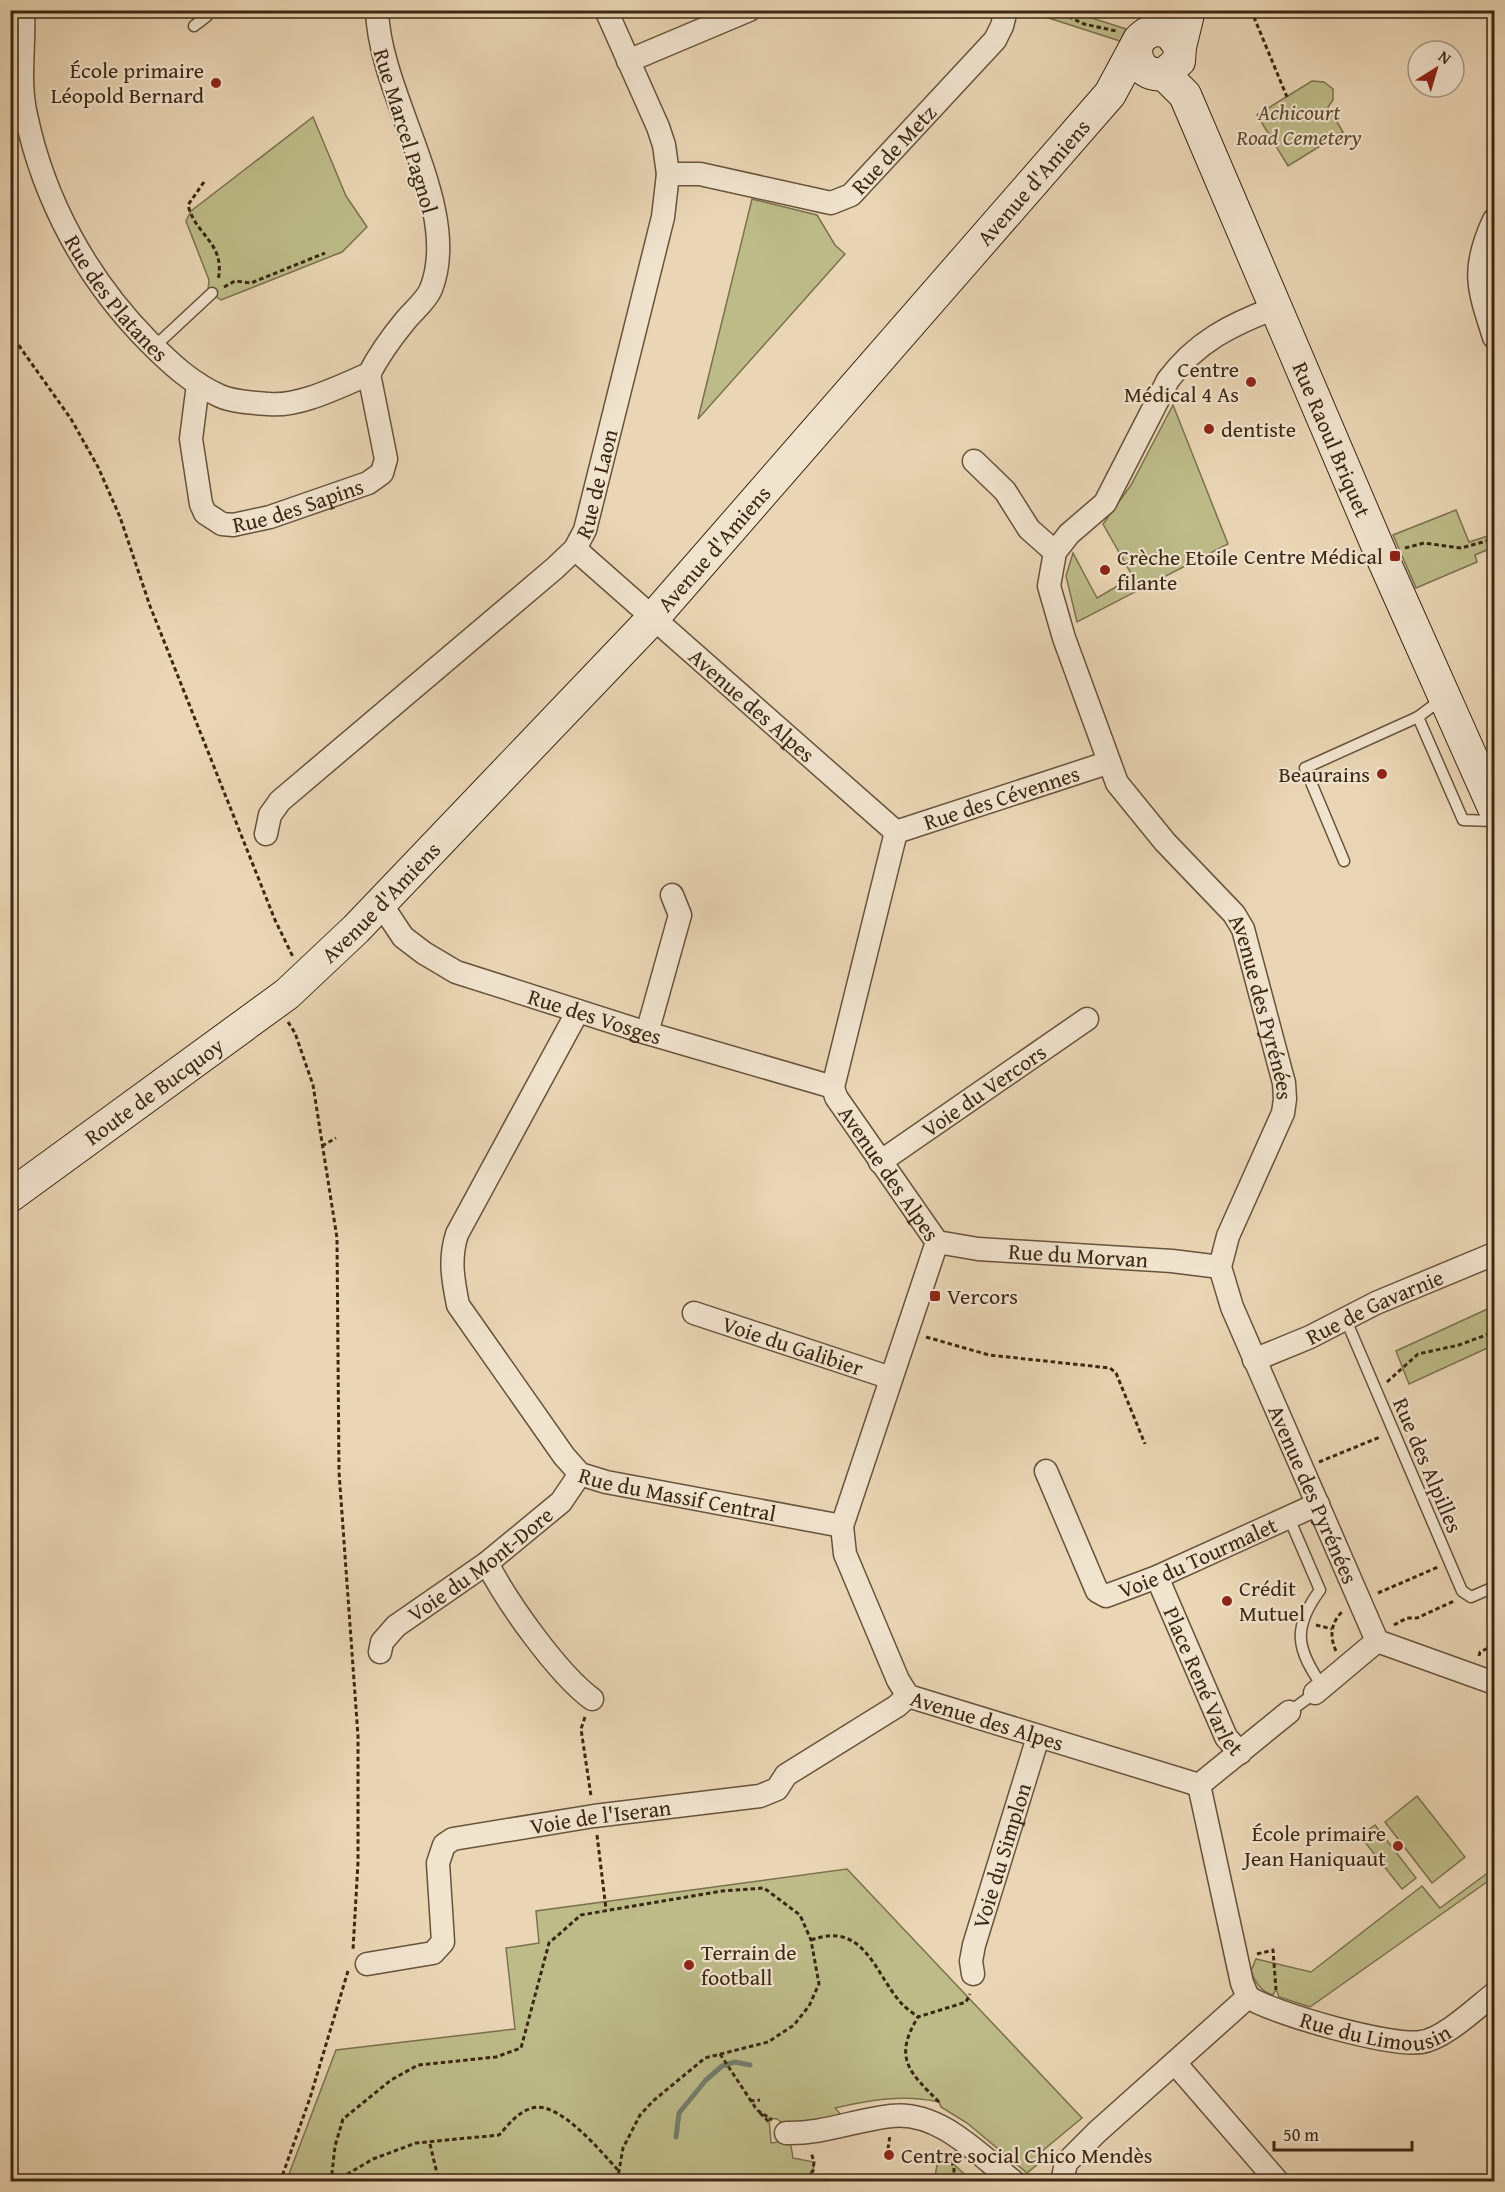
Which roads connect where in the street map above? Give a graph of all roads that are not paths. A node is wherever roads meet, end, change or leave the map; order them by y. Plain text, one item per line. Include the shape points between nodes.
1 (207, 10) edge
2 (376, 10) edge
3 (606, 10) edge
4 (749, 10) edge
5 (1006, 10) edge
6 (19, 20) edge
7 (194, 26) dead end
8 (1164, 41) edge
9 (628, 61) junction
10 (18, 110) edge
11 (668, 174) junction
12 (1494, 220) edge
13 (212, 294) road end
14 (1275, 308) junction
15 (1494, 337) edge
16 (154, 347) junction
17 (369, 374) junction
18 (198, 384) junction
19 (974, 461) dead end
20 (575, 549) junction
21 (1055, 552) junction
22 (654, 616) junction
23 (1445, 697) junction
24 (1418, 717) junction
25 (1107, 763) junction
26 (1494, 808) edge
27 (1494, 821) edge
28 (896, 832) junction
29 (266, 834) dead end
30 (1344, 861) dead end
31 (672, 895) dead end
32 (381, 904) junction
33 (302, 982) joint
34 (578, 1011) junction
35 (1087, 1019) dead end
36 (647, 1033) junction
37 (832, 1087) junction
38 (880, 1162) junction
39 (10, 1197) edge
40 (937, 1242) junction
41 (1494, 1254) edge
42 (1220, 1267) junction
43 (694, 1313) dead end
44 (1342, 1322) junction
45 (1254, 1360) junction
46 (891, 1378) junction
47 (1046, 1471) dead end
48 (580, 1474) junction
49 (1318, 1504) junction
50 (1289, 1518) junction
51 (842, 1526) junction
52 (487, 1563) junction
53 (1157, 1577) junction
54 (1494, 1587) edge
55 (1377, 1641) junction
56 (380, 1652) dead end
57 (1494, 1683) edge
58 (1319, 1690) junction
59 (908, 1696) junction
60 (592, 1699) dead end
61 (1289, 1712) joint
62 (1038, 1737) junction
63 (1240, 1753) junction
64 (1199, 1785) junction
65 (356, 1960) road end
66 (973, 1974) road end
67 (1494, 1994) edge
68 (1248, 1997) junction
69 (1175, 2063) junction
70 (796, 2134) road end
71 (1059, 2180) edge
72 (1014, 2181) edge
73 (1278, 2181) edge

1 - 7 lane via 207,16
2 - 17 street, Rue Marcel Pagnol via 377,36 434,215 438,264 430,292 380,354
3 - 9 street, Rue de Laon
4 - 9 street
5 - 11 street, Rue de Metz via 995,40 851,195 831,203 700,174
6 - 10 street, Rue des Platanes
8 - 14 main road, Rue Raoul Briquet
8 - 22 main road, Avenue d'Amiens via 1110,94
9 - 11 street, Rue de Laon via 658,127
10 - 16 street, Rue des Platanes via 49,195 76,248 117,309
11 - 20 street, Rue de Laon via 660,228 585,530
12 - 15 street via 1482,247 1478,277
13 - 16 lane
14 - 21 street via 1207,339 1180,363 1105,503 1069,534
14 - 23 main road, Rue Raoul Briquet
16 - 18 street, Rue des Platanes via 179,372
17 - 18 street, Rue des Platanes via 315,396 271,405 221,397
17 - 18 street, Rue des Sapins via 386,459 382,473 368,483 270,517 233,525 212,518 201,504 191,439
19 - 21 street via 1005,491 1029,529
20 - 22 street, Avenue des Alpes
20 - 29 street, Rue de Laon via 280,801 270,815
21 - 25 street, Avenue des Pyrénées via 1049,586
22 - 28 street, Avenue des Alpes
22 - 32 main road, Avenue d'Amiens
23 - 24 lane
23 - 26 main road, Rue Raoul Briquet
24 - 27 lane via 1463,820
24 - 30 lane via 1305,768
25 - 28 street, Rue des Cévennes
25 - 42 street, Avenue des Pyrénées via 1132,805 1243,929 1284,1083 1283,1113 1228,1236
28 - 37 street, Avenue des Alpes
31 - 36 street via 680,915
32 - 33 main road, Avenue d'Amiens
32 - 34 street, Rue des Vosges via 403,937 440,964
33 - 39 main road, Route de Bucquoy
34 - 36 street, Rue des Vosges
34 - 48 street, Rue du Massif Central via 451,1251 458,1305
35 - 38 street, Voie du Vercors
36 - 37 street, Rue des Vosges
37 - 38 street, Avenue des Alpes
38 - 40 street, Avenue des Alpes
40 - 42 street, Rue du Morvan via 978,1249
40 - 46 street, Avenue des Alpes
41 - 44 street, Rue de Gavarnie via 1376,1303
42 - 45 street, Avenue des Pyrénées via 1223,1286
43 - 46 street, Voie du Galibier
44 - 45 street, Rue de Gavarnie
44 - 54 lane, Rue des Alpilles via 1349,1327 1449,1564 1466,1595 1471,1597
45 - 49 street, Avenue des Pyrénées
46 - 51 street, Avenue des Alpes
47 - 53 street, Voie du Tourmalet via 1097,1591 1106,1596 1116,1594
48 - 51 street, Rue du Massif Central
48 - 52 street, Voie du Mont-Dore via 561,1502
49 - 50 street, Voie du Tourmalet
49 - 55 street, Avenue des Pyrénées via 1371,1600
50 - 53 street, Voie du Tourmalet
50 - 58 lane via 1320,1590 1305,1611 1300,1630 1303,1651
51 - 59 street, Avenue des Alpes via 845,1554
52 - 56 street, Voie du Mont-Dore via 396,1626 382,1642
52 - 60 street via 501,1590 568,1677
53 - 63 street, Place René Varlet via 1226,1737
55 - 57 street
55 - 58 street, Place René Varlet
58 - 61 lane, Place René Varlet
59 - 62 street, Avenue des Alpes
59 - 65 street, Voie de l'Iseran via 786,1775 777,1789 760,1796 594,1816 453,1839 444,1845 438,1863 443,1942 433,1953
61 - 63 street, Place René Varlet
62 - 64 street, Avenue des Alpes
62 - 66 street, Voie du Simplon via 974,1945
63 - 64 street
64 - 68 street
67 - 68 street, Rue du Limousin via 1439,2035 1422,2042 1394,2042 1273,2009
68 - 69 street
69 - 71 street via 1066,2163
69 - 73 street
70 - 72 street via 893,2115 920,2118 951,2132

